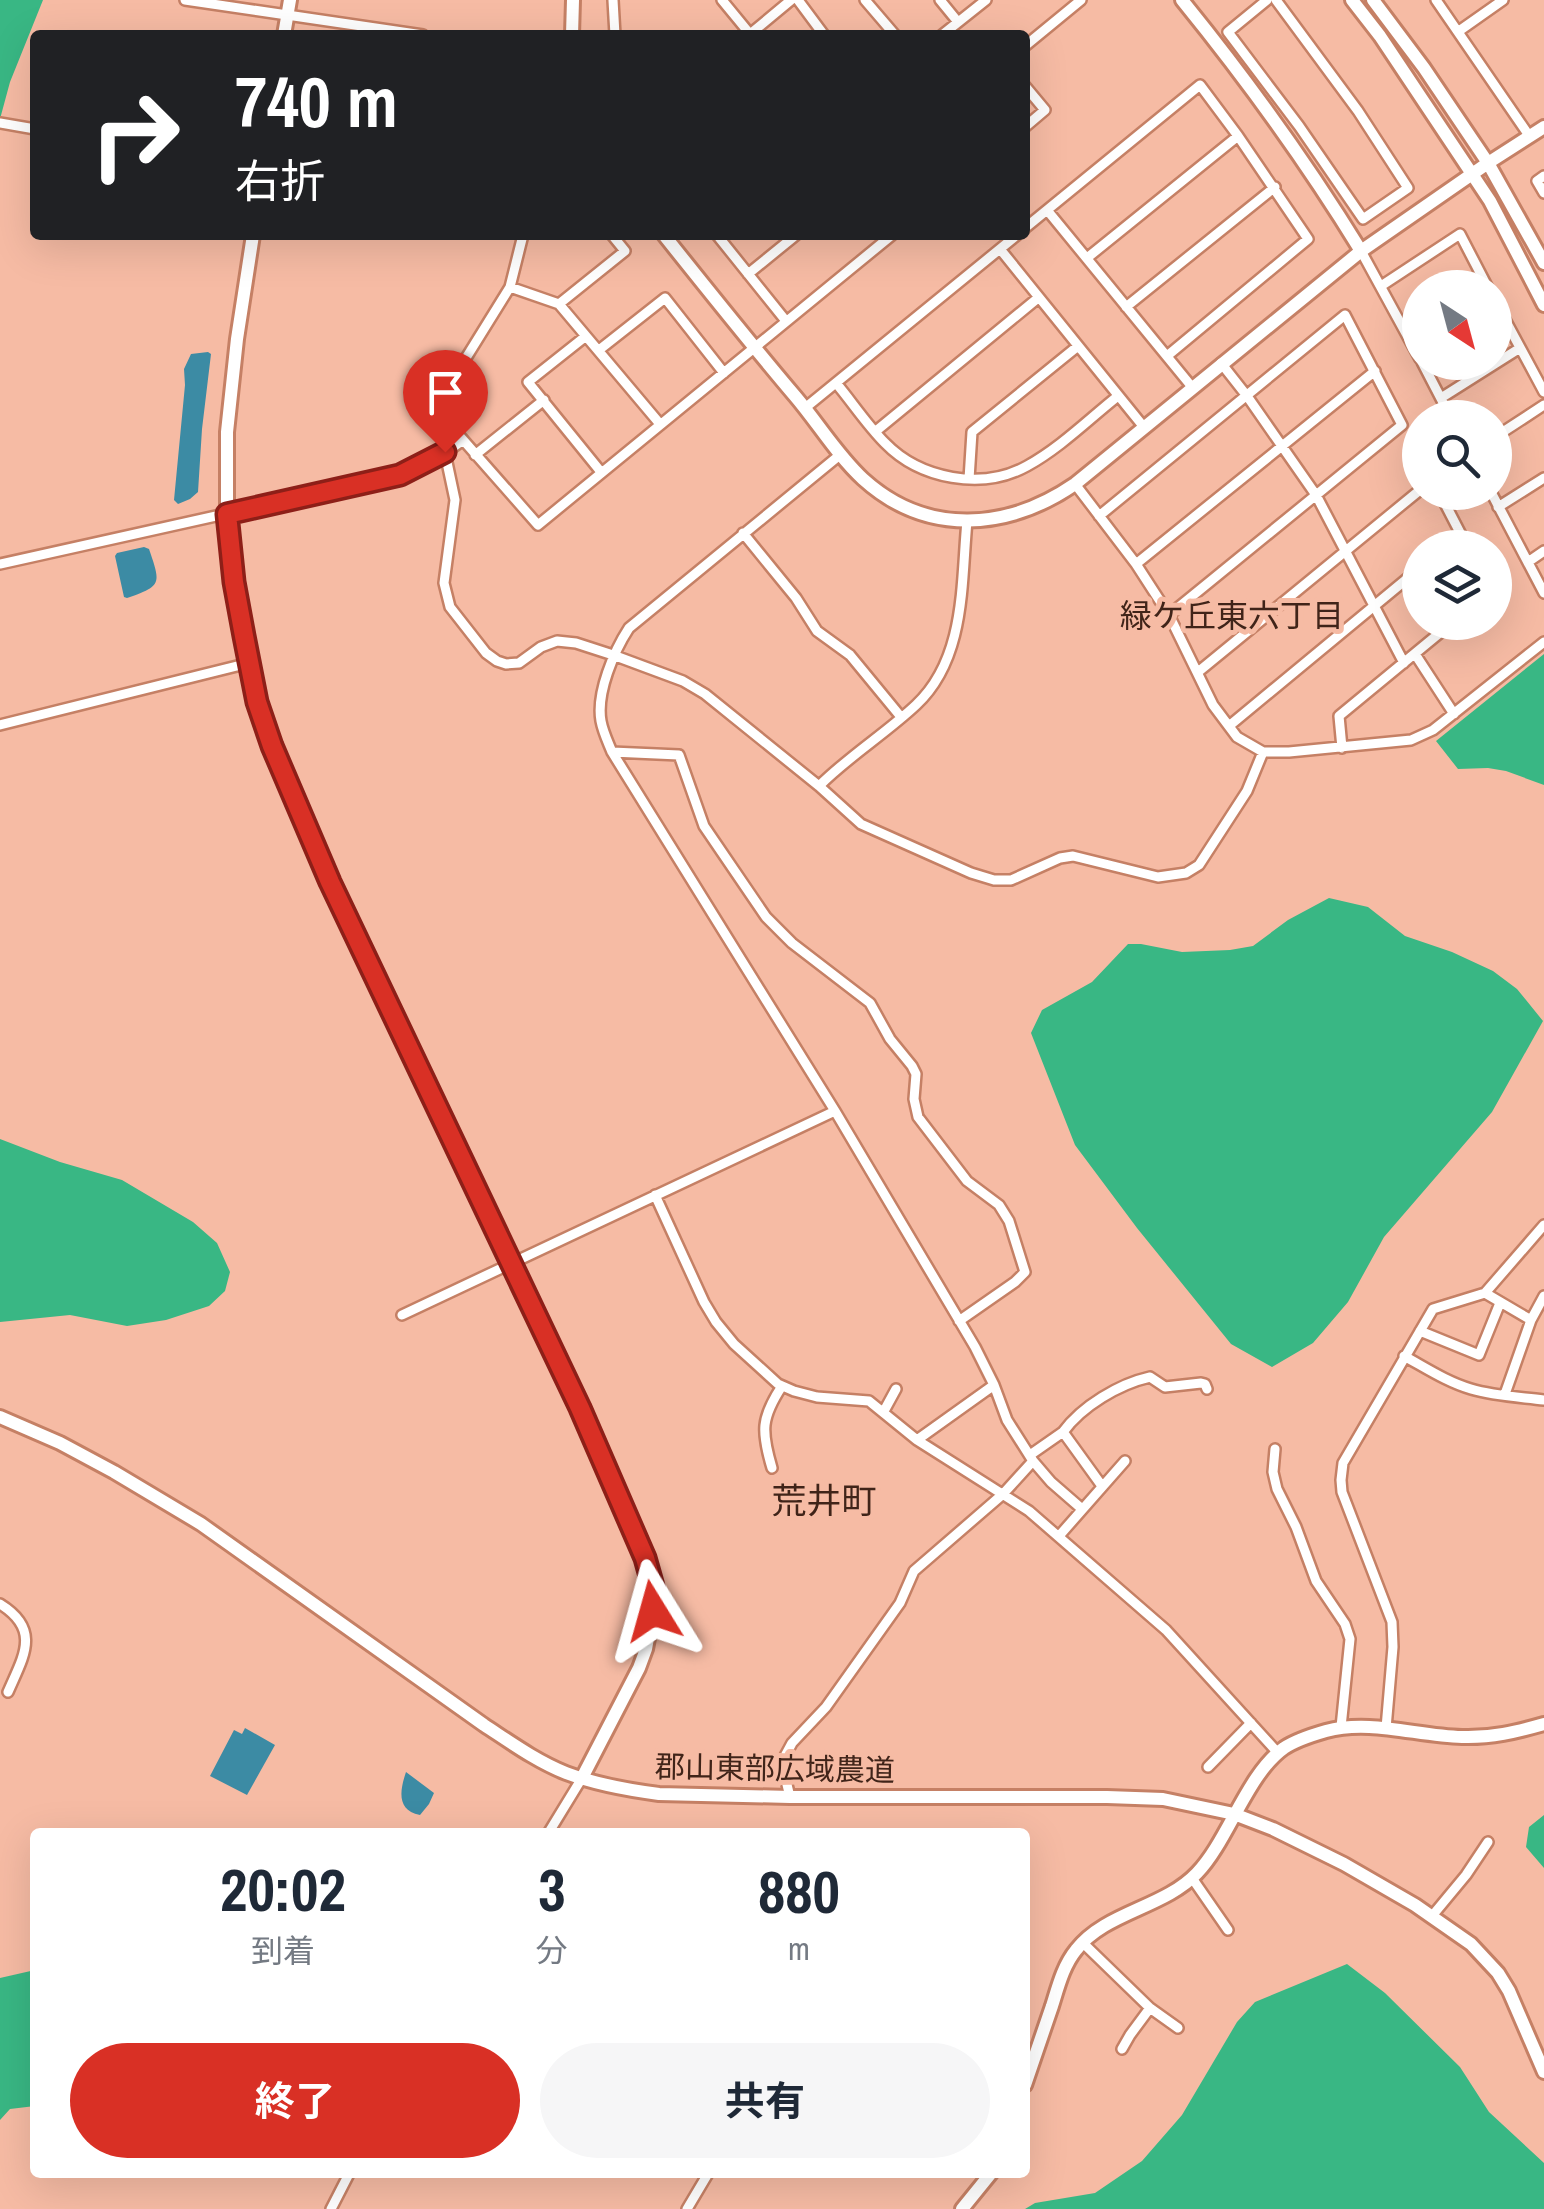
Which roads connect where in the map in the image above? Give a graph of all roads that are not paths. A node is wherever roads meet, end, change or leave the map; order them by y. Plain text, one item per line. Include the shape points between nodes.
1 (184, 0) edge
2 (290, 0) edge
3 (573, 0) edge
4 (613, 0) edge
5 (722, 0) edge
6 (794, 0) edge
7 (865, 0) edge
8 (940, 0) edge
9 (986, 0) edge
10 (1081, 0) edge
11 (1182, 0) edge
12 (1267, 0) edge
13 (1276, 0) edge
14 (1352, 0) edge
15 (1373, 0) edge
16 (1436, 0) edge
17 (1503, 0) edge
18 (287, 16) junction
19 (958, 22) junction
20 (285, 30) edge
21 (387, 30) edge
22 (572, 30) edge
23 (615, 30) edge
24 (746, 30) edge
25 (756, 30) edge
26 (820, 30) edge
27 (891, 30) edge
28 (948, 30) edge
29 (1459, 31) junction
30 (1030, 42) edge
31 (1030, 92) edge
32 (1274, 92) junction
33 (1262, 102) junction
34 (1030, 122) edge
35 (0, 123) edge
36 (30, 128) edge
37 (1544, 128) edge
38 (1238, 136) junction
39 (1530, 137) junction
40 (1320, 156) junction
41 (1488, 163) junction
42 (1307, 165) junction
43 (1473, 173) junction
44 (1544, 176) edge
45 (1275, 187) junction
46 (1544, 193) edge
47 (1047, 210) junction
48 (1030, 224) edge
49 (252, 240) edge
50 (523, 240) edge
51 (617, 240) edge
52 (668, 240) edge
53 (721, 240) edge
54 (790, 240) edge
55 (886, 240) edge
56 (1010, 240) edge
57 (1000, 249) junction
58 (1362, 251) junction
59 (1087, 258) junction
60 (1544, 263) edge
61 (1405, 270) edge
62 (1479, 270) edge
63 (1402, 272) edge
64 (748, 274) junction
65 (1381, 286) junction
66 (510, 287) junction
67 (1038, 298) junction
68 (559, 304) junction
69 (1544, 305) edge
70 (1126, 307) junction
71 (1402, 320) edge
72 (786, 321) junction
73 (1512, 333) edge
74 (586, 336) junction
75 (1078, 346) junction
76 (754, 348) junction
77 (1520, 348) junction
78 (600, 350) junction
79 (1166, 356) junction
80 (1221, 363) junction
81 (1375, 371) junction
82 (724, 373) junction
83 (1431, 380) edge
84 (836, 383) junction
85 (1192, 387) junction
86 (1544, 392) edge
87 (1118, 396) junction
88 (1248, 396) junction
89 (1441, 398) joint
90 (544, 400) junction
91 (1544, 406) edge
92 (805, 408) junction
93 (660, 424) junction
94 (1144, 426) junction
95 (1512, 426) edge
96 (876, 431) junction
97 (463, 440) junction
98 (1280, 447) junction
99 (445, 452) junction
100 (475, 454) junction
101 (841, 454) junction
102 (601, 472) junction
103 (1544, 478) edge
104 (969, 479) junction
105 (1074, 484) junction
106 (1316, 496) junction
107 (1512, 498) edge
108 (1402, 504) edge
109 (1500, 510) edge
110 (227, 514) junction
111 (1099, 516) junction
112 (967, 521) junction
113 (743, 533) junction
114 (1344, 551) junction
115 (1544, 552) edge
116 (1528, 562) junction
117 (0, 564) edge
118 (1136, 564) junction
119 (1402, 583) edge
120 (1544, 593) edge
121 (1373, 606) junction
122 (1168, 615) junction
123 (1432, 640) edge
124 (1544, 642) edge
125 (613, 654) junction
126 (1415, 654) junction
127 (249, 663) junction
128 (1404, 663) junction
129 (1198, 672) junction
130 (1454, 714) junction
131 (901, 718) junction
132 (0, 725) edge
133 (1228, 726) junction
134 (1342, 748) junction
135 (612, 752) junction
136 (1264, 752) junction
137 (820, 786) junction
138 (835, 1111) junction
139 (655, 1195) junction
140 (1544, 1226) edge
141 (511, 1263) junction
142 (1486, 1293) junction
143 (1544, 1296) edge
144 (1500, 1302) junction
145 (402, 1314) dead end
146 (1531, 1320) junction
147 (960, 1321) junction
148 (1420, 1331) junction
149 (1404, 1356) junction
150 (994, 1385) junction
151 (782, 1386) junction
152 (896, 1389) dead end
153 (1207, 1389) dead end
154 (1505, 1394) junction
155 (1544, 1400) edge
156 (884, 1411) junction
157 (0, 1418) edge
158 (1063, 1432) junction
159 (917, 1440) junction
160 (1275, 1449) dead end
161 (1031, 1458) junction
162 (1125, 1461) dead end
163 (772, 1468) dead end
164 (1102, 1486) junction
165 (1003, 1494) junction
166 (1082, 1509) junction
167 (1058, 1536) junction
168 (0, 1604) edge
169 (8, 1692) dead end
170 (1251, 1723) junction
171 (1544, 1724) edge
172 (1342, 1727) junction
173 (1386, 1728) junction
174 (1278, 1753) junction
175 (1208, 1768) dead end
176 (582, 1778) junction
177 (790, 1797) junction
178 (1234, 1814) junction
179 (552, 1828) edge
180 (1488, 1842) dead end
181 (1192, 1878) junction
182 (1432, 1916) junction
183 (1228, 1930) dead end
184 (1082, 1942) junction
185 (1150, 2008) junction
186 (1178, 2028) dead end
187 (1122, 2049) dead end
188 (1030, 2071) edge
189 (1544, 2072) edge
190 (347, 2178) edge
191 (705, 2178) edge
192 (987, 2178) edge
193 (331, 2209) edge
194 (687, 2209) edge
195 (962, 2209) edge

1 - 18 street
2 - 18 street
3 - 22 street
4 - 23 street
5 - 24 street
6 - 25 street
6 - 26 street
7 - 27 street
8 - 19 street
9 - 19 street
10 - 30 street
11 - 33 street
12 - 32 street via 1228,32
13 - 40 street via 1408,188 1363,219
14 - 43 street
15 - 41 street
16 - 29 street
17 - 29 street
18 - 20 street
18 - 21 street
19 - 28 street
29 - 39 street
31 - 34 street via 1045,110
32 - 33 street
32 - 40 street
33 - 42 street
35 - 36 street
37 - 39 street
38 - 45 street
38 - 47 street via 1200,85
38 - 59 street
39 - 41 street
40 - 42 street
41 - 43 street
41 - 60 street
42 - 58 street
43 - 58 street
43 - 69 street
44 - 46 street via 1537,181
45 - 70 street
45 - 79 street via 1308,239
47 - 48 street
47 - 59 street
49 - 110 street via 227,432
50 - 66 street
51 - 68 street via 626,250
52 - 76 street
53 - 64 street
54 - 64 street
55 - 72 street
56 - 57 street
57 - 67 street
57 - 84 street
58 - 65 street
58 - 80 street
59 - 70 street
61 - 62 street via 1460,234
63 - 65 street
64 - 72 street
65 - 71 street
66 - 68 street
66 - 97 street via 435,408
67 - 75 street
67 - 96 street
68 - 74 street
70 - 79 street
72 - 76 street
73 - 77 street
74 - 78 street
74 - 90 street via 528,382
75 - 87 street
75 - 104 street via 972,432
76 - 82 street
76 - 92 street
77 - 86 street
77 - 89 street
78 - 82 street via 665,298
78 - 93 street
79 - 85 street
80 - 85 street
80 - 88 street
81 - 88 street via 1345,315
81 - 98 street
81 - 106 street via 1402,425
82 - 93 street
83 - 89 street
84 - 92 street
84 - 96 street
85 - 94 street
87 - 94 street
87 - 104 street via 1026,467
88 - 98 street
88 - 111 street
90 - 100 street
90 - 102 street
91 - 95 street
92 - 101 street
93 - 102 street
94 - 105 street
96 - 104 street via 919,467
97 - 99 street
97 - 100 street
98 - 106 street
98 - 118 street
99 - 110 street via 400,475
99 - 125 street via 455,500 444,583 450,606 475,640 506,664 557,640
100 - 102 street via 538,524
101 - 112 street via 894,501
101 - 113 street
103 - 107 street
105 - 111 street
105 - 112 street via 1026,511
106 - 114 street
106 - 122 street
108 - 114 street
109 - 116 street
110 - 117 street
110 - 127 street
111 - 118 street
112 - 131 street via 953,643 942,673
113 - 125 street via 628,628
113 - 131 street via 817,631 850,655
114 - 121 street
114 - 129 street
115 - 116 street
116 - 120 street
118 - 122 street
119 - 121 street
121 - 128 street
121 - 133 street
122 - 129 street
123 - 126 street
124 - 130 street
125 - 135 street via 600,706
125 - 137 street via 705,694
126 - 128 street
126 - 130 street
127 - 132 street
127 - 141 street via 272,746 318,855
128 - 134 street via 1339,716
129 - 133 street
130 - 134 street via 1419,738
131 - 137 street
133 - 136 street
134 - 136 street
135 - 138 street
135 - 147 street via 682,758 704,826 766,917 870,1003 916,1074 918,1118 966,1181 999,1204 1010,1221 1024,1272
136 - 137 street via 1248,791 1199,865 1167,877 1074,856 1016,879 994,880 862,824
138 - 139 street
138 - 147 street
139 - 141 street
139 - 151 street via 716,1322
140 - 142 street
141 - 145 street
141 - 176 street via 580,1408 654,1590 639,1668
142 - 144 street
142 - 148 street via 1433,1309
143 - 146 street
144 - 146 street
144 - 148 street via 1479,1355
146 - 154 street
147 - 150 street
148 - 149 street
149 - 154 street via 1450,1382
149 - 173 street via 1348,1451 1340,1480 1392,1622
150 - 159 street
150 - 161 street
151 - 156 street via 869,1400
151 - 163 street via 764,1420
152 - 156 street
153 - 158 street via 1200,1382 1166,1387 1150,1377 1139,1380 1109,1394
154 - 155 street
156 - 159 street
157 - 176 street, 郡山東部広域農道 via 87,1458 201,1524 484,1725
158 - 161 street
158 - 164 street
159 - 165 street
160 - 172 street via 1276,1490 1350,1639
161 - 165 street
161 - 166 street
162 - 164 street
164 - 166 street
165 - 167 street
165 - 177 street via 914,1572 854,1669 792,1743 782,1768
166 - 167 street
167 - 170 street via 1166,1630
168 - 169 street via 26,1634
170 - 174 street
170 - 175 street
171 - 173 street via 1481,1738
172 - 173 street
172 - 174 street
174 - 178 street
176 - 177 street, 郡山東部広域農道 via 659,1794
176 - 179 street
177 - 178 street, 郡山東部広域農道 via 1154,1798
178 - 181 street
178 - 182 street, 郡山東部広域農道 via 1310,1846
180 - 182 street
181 - 183 street
181 - 184 street
182 - 189 street, 郡山東部広域農道 via 1498,1973
184 - 185 street
184 - 188 street via 1061,1978
185 - 186 street
185 - 187 street
190 - 193 street
191 - 194 street
192 - 195 street

